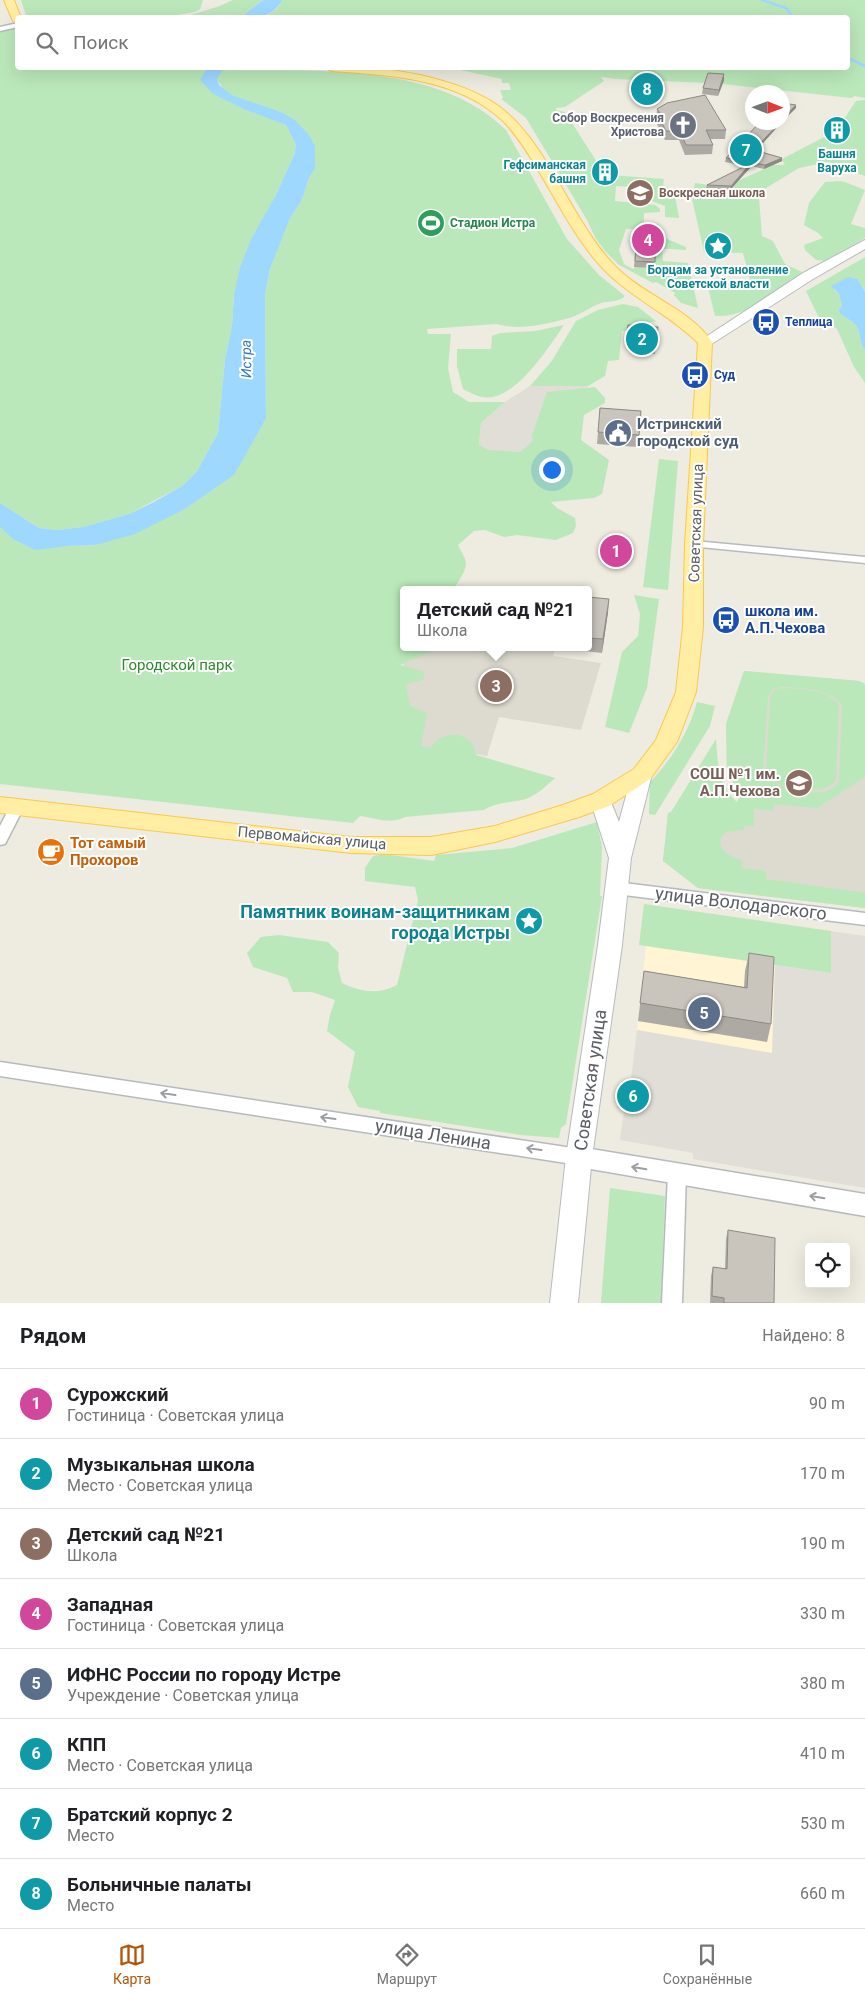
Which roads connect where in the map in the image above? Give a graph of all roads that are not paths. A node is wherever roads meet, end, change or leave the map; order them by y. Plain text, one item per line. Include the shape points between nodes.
1 (9, 0) edge
2 (15, 15) edge
3 (15, 26) edge
4 (0, 29) edge
5 (352, 70) edge
6 (865, 244) edge
7 (705, 342) junction
8 (694, 544) junction
9 (865, 560) edge
10 (642, 774) junction
11 (602, 800) junction
12 (8, 806) edge
13 (0, 840) edge
14 (620, 858) junction
15 (616, 888) junction
16 (865, 919) edge
17 (0, 1069) edge
18 (579, 1156) junction
19 (677, 1174) junction
20 (865, 1205) edge
21 (564, 1303) edge
22 (672, 1303) edge

1 - 2 main road
3 - 4 street
5 - 7 main road via 428,81 485,102 517,129 584,238 613,272 693,327
6 - 7 main road
7 - 8 main road, Советская улица
8 - 9 street
8 - 10 main road, Советская улица via 693,627 686,692 666,742
10 - 11 main road, Первомайская улица
10 - 14 main road, Советская улица
11 - 12 main road, Первомайская улица via 495,834 431,846 350,845
11 - 14 main road, Советская улица
12 - 13 street
14 - 15 main road, Советская улица
15 - 16 street, улица Володарского
15 - 18 main road, Советская улица
18 -> 17 street, улица Ленина
19 -> 18 street, улица Ленина
18 - 21 main road, Советская улица
20 -> 19 street, улица Ленина
19 - 22 street

